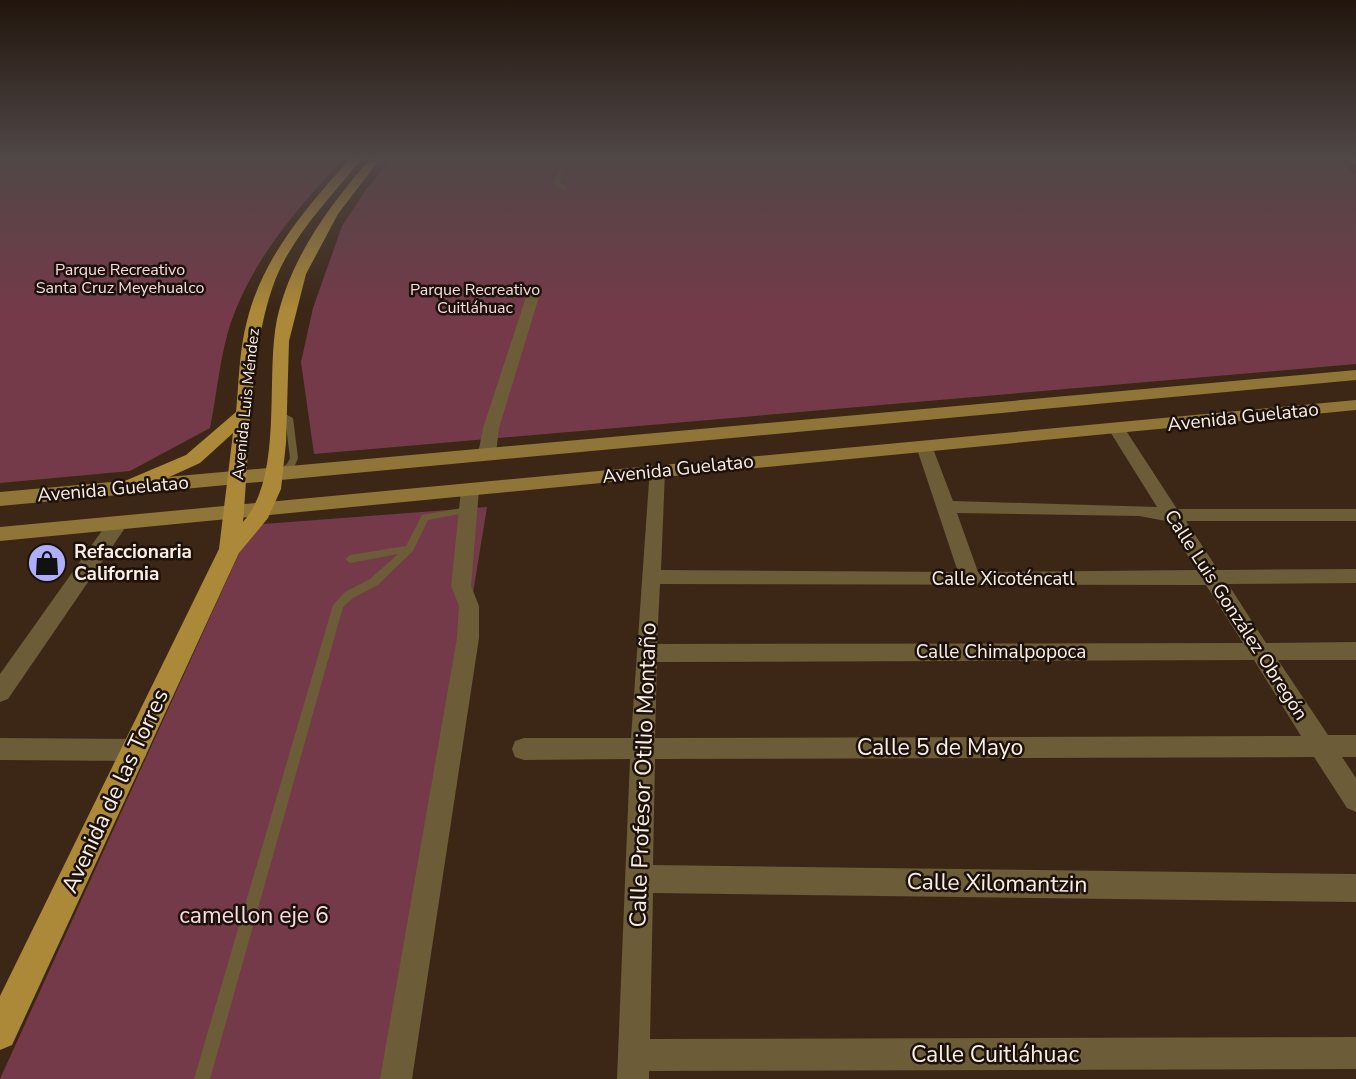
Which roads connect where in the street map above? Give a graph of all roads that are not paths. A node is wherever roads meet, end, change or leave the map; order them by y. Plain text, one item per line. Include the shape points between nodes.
1 (312, 209) edge
2 (334, 209) edge
3 (532, 297) dead end
4 (1356, 375) edge
5 (1355, 407) edge
6 (244, 414) junction
7 (833, 424) junction
8 (781, 428) junction
9 (1117, 429) junction
10 (924, 446) junction
11 (844, 453) junction
12 (488, 454) junction
13 (793, 457) junction
14 (656, 471) junction
15 (273, 473) junction
16 (240, 477) junction
17 (127, 488) junction
18 (0, 499) edge
19 (469, 500) junction
20 (944, 507) junction
21 (264, 509) junction
22 (233, 512) junction
23 (1356, 514) edge
24 (1170, 515) junction
25 (118, 523) junction
26 (0, 534) edge
27 (230, 549) junction
28 (410, 549) junction
29 (350, 559) dead end
30 (1356, 576) edge
31 (650, 577) junction
32 (1211, 577) junction
33 (971, 579) junction
34 (1356, 651) edge
35 (1260, 652) junction
36 (646, 653) junction
37 (0, 692) edge
38 (1322, 746) junction
39 (1356, 746) edge
40 (643, 748) junction
41 (0, 749) edge
42 (136, 750) junction
43 (524, 750) dead end
44 (1356, 800) edge
45 (639, 879) junction
46 (1356, 888) edge
47 (0, 1033) edge
48 (1356, 1053) edge
49 (634, 1067) edge
50 (202, 1079) edge
51 (396, 1079) edge

1 - 6 main road, Avenida Luis Méndez via 276,262 254,321
2 - 15 main road, Avenida Luis Méndez via 299,273 285,318
3 - 12 street via 491,428
4 - 7 main road, Avenida Guelatao
5 - 9 main road, Avenida Guelatao
6 - 16 main road, Avenida Luis Méndez
6 - 17 main road via 193,459
7 - 8 main road, Avenida Guelatao
7 - 11 main road via 824,442
8 - 12 main road, Avenida Guelatao
8 - 13 main road via 804,443
9 - 10 main road, Avenida Guelatao
9 - 24 street, Calle Luis González Obregón
10 - 11 main road, Avenida Guelatao
10 - 20 street
11 - 13 main road, Avenida Guelatao
12 - 15 main road, Avenida Guelatao
13 - 14 main road, Avenida Guelatao
14 - 19 main road, Avenida Guelatao
14 - 31 street, Calle Profesor Otilio Montaño
15 - 16 main road, Avenida Guelatao
15 - 21 main road, Avenida Luis Méndez
16 - 17 main road, Avenida Guelatao
16 - 22 main road, Avenida Luis Méndez
17 - 18 main road, Avenida Guelatao
19 - 21 main road, Avenida Guelatao
19 - 28 lane via 425,517
19 - 51 street via 461,586 469,606 468,638
20 - 24 street via 1139,510
20 - 33 street
21 - 22 main road, Avenida Guelatao
21 - 27 main road, Avenida de las Torres
22 - 25 main road, Avenida Guelatao
22 - 27 main road, Avenida de las Torres
23 - 24 street
24 - 32 street, Calle Luis González Obregón
25 - 26 main road, Avenida Guelatao
25 - 37 street
27 - 42 main road, Avenida de las Torres
28 - 29 lane
28 - 50 lane via 374,582 338,605
30 - 32 street, Calle Xicoténcatl
31 - 33 street, Calle Xicoténcatl
31 - 36 street, Calle Profesor Otilio Montaño
32 - 33 street, Calle Xicoténcatl
32 - 35 street, Calle Luis González Obregón
34 - 35 street, Calle Chimalpopoca
35 - 36 street, Calle Chimalpopoca
35 - 38 street, Calle Luis González Obregón
36 - 40 street, Calle Profesor Otilio Montaño
38 - 39 street, Calle 5 de Mayo
38 - 40 street, Calle 5 de Mayo
38 - 44 street, Calle Luis González Obregón
40 - 43 street, Calle 5 de Mayo
40 - 45 street, Calle Profesor Otilio Montaño
41 - 42 street
42 - 47 main road, Avenida de las Torres
45 - 46 street, Calle Xilomantzin
45 - 49 street, Calle Profesor Otilio Montaño
48 - 49 street, Calle Cuitláhuac

